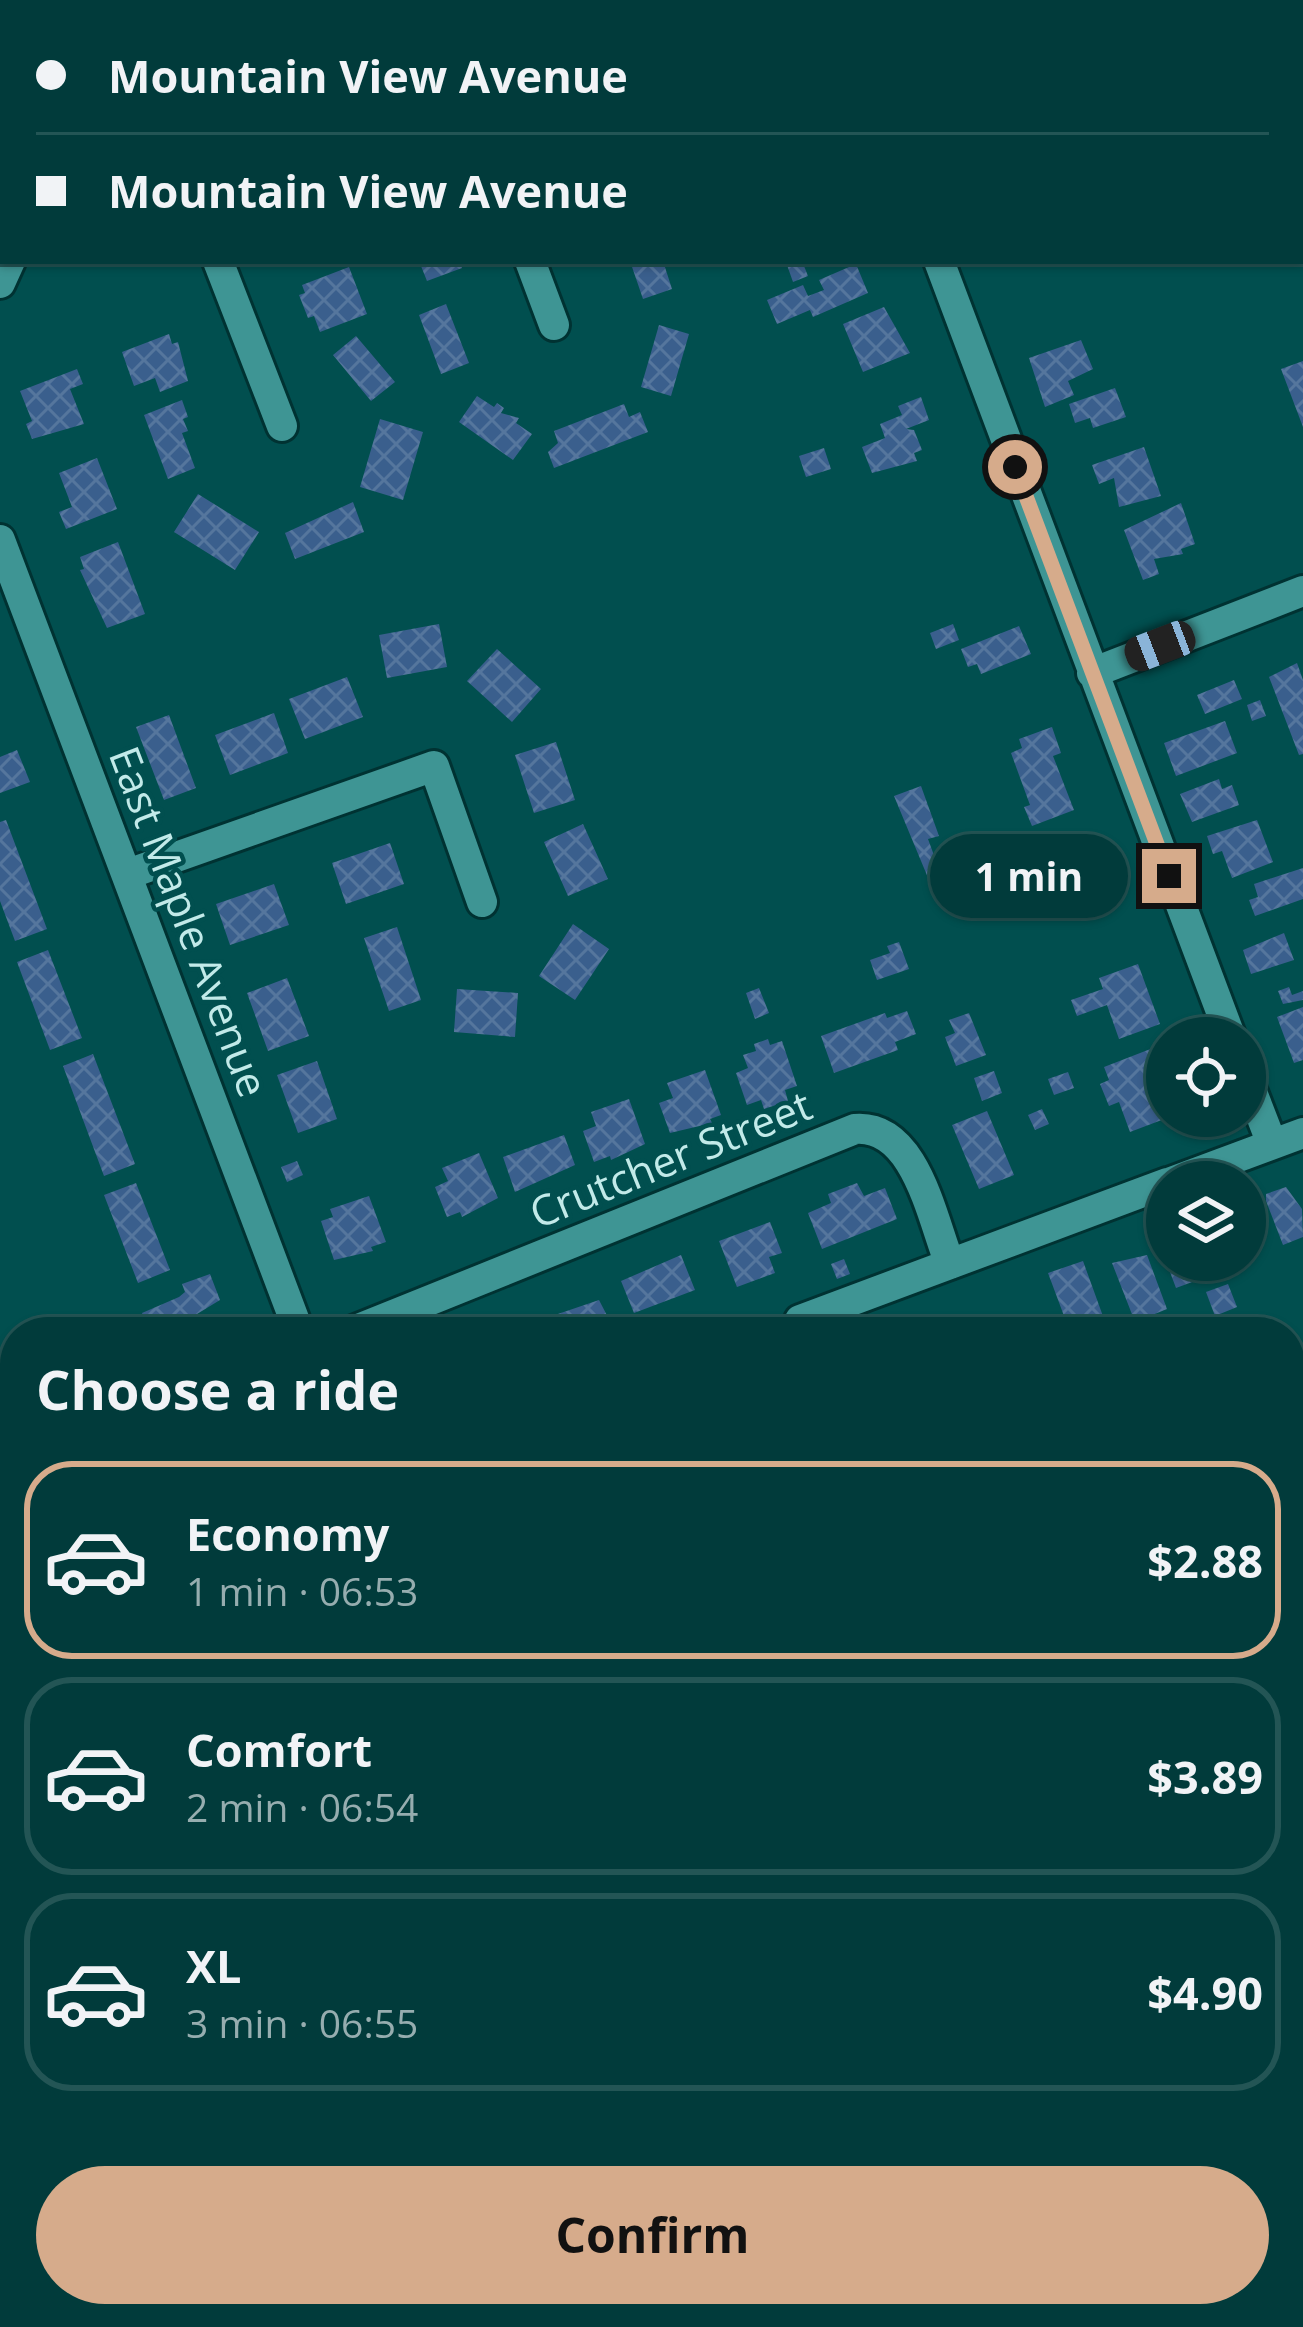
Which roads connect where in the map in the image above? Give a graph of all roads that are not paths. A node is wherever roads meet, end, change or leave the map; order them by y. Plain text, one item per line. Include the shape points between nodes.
1 (219, 264) edge
2 (531, 264) edge
3 (940, 264) edge
4 (554, 325) dead end
5 (282, 426) dead end
6 (0, 540) edge
7 (1303, 591) edge
8 (1092, 673) junction
9 (128, 874) junction
10 (482, 902) dead end
11 (1223, 1017) edge
12 (1266, 1128) edge
13 (1303, 1132) edge
14 (1272, 1144) junction
15 (1227, 1161) edge
16 (1146, 1192) edge
17 (950, 1264) junction
18 (292, 1317) edge
19 (388, 1317) edge
20 (811, 1317) edge

1 - 5 street
2 - 4 street
3 - 8 street
6 - 9 street, East Maple Avenue
7 - 8 street
8 - 11 street
9 - 10 street via 434,766
9 - 18 street, East Maple Avenue
12 - 14 street
13 - 14 street
14 - 15 street
16 - 17 street
17 - 19 street, Crutcher Street via 907,1157 884,1133 855,1129
17 - 20 street

